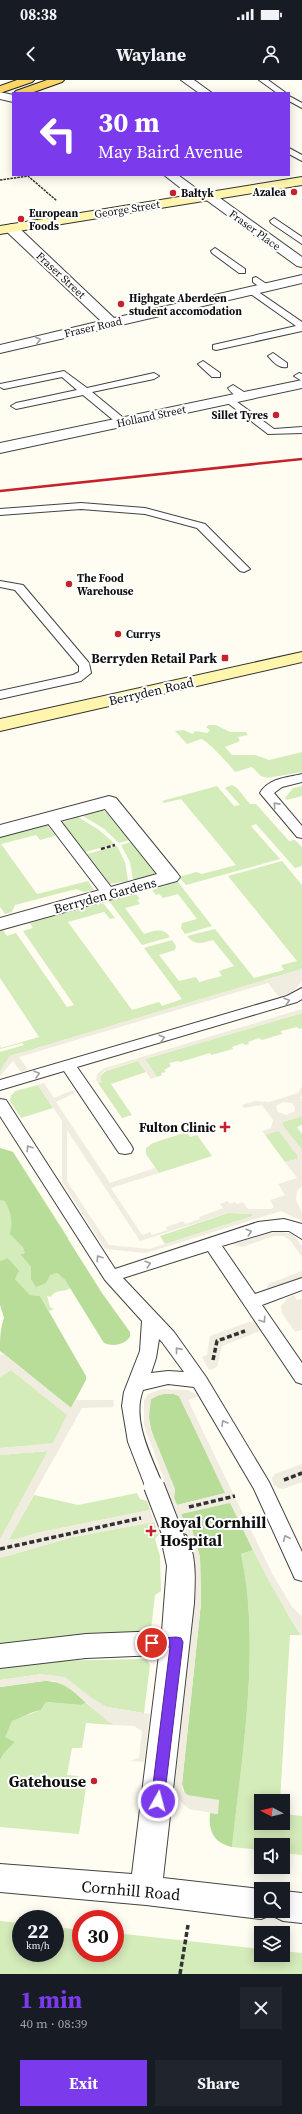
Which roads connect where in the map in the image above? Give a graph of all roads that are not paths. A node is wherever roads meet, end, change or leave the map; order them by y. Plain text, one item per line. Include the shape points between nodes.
1 (28, 80) edge
2 (58, 80) edge
3 (187, 80) edge
4 (263, 80) edge
5 (23, 92) edge
6 (205, 92) edge
7 (281, 92) edge
8 (6, 96) edge
9 (290, 99) edge
10 (302, 106) edge
11 (290, 151) edge
12 (302, 159) edge
13 (172, 176) edge
14 (302, 181) edge
15 (205, 196) junction
16 (274, 221) dead end
17 (5, 229) edge
18 (292, 234) junction
19 (265, 238) junction
20 (302, 240) edge
21 (216, 251) dead end
22 (302, 263) edge
23 (242, 271) dead end
24 (302, 279) edge
25 (257, 286) junction
26 (111, 323) junction
27 (302, 327) edge
28 (216, 347) dead end
29 (0, 349) edge
30 (273, 356) dead end
31 (203, 364) dead end
32 (284, 365) dead end
33 (216, 375) dead end
34 (154, 376) dead end
35 (301, 379) edge
36 (4, 386) dead end
37 (85, 391) junction
38 (235, 395) junction
39 (16, 406) dead end
40 (122, 422) junction
41 (302, 430) edge
42 (0, 448) edge
43 (0, 512) edge
44 (244, 569) dead end
45 (0, 584) edge
46 (302, 657) edge
47 (0, 695) edge
48 (0, 724) edge
49 (302, 778) edge
50 (51, 818) junction
51 (0, 831) edge
52 (302, 834) edge
53 (108, 894) junction
54 (0, 924) edge
55 (302, 993) edge
56 (68, 1066) junction
57 (0, 1085) edge
58 (0, 1104) edge
59 (125, 1149) dead end
60 (302, 1233) edge
61 (212, 1244) junction
62 (111, 1276) junction
63 (302, 1284) edge
64 (251, 1302) junction
65 (151, 1319) junction
66 (302, 1377) edge
67 (200, 1382) junction
68 (136, 1385) junction
69 (176, 1543) joint
70 (302, 1573) edge
71 (176, 1642) junction
72 (0, 1656) edge
73 (0, 1878) edge
74 (146, 1890) junction
75 (254, 1903) edge
76 (290, 1907) edge
77 (302, 1908) edge

1 - 8 main road
2 - 5 main road
3 - 6 street
4 - 7 lane
9 - 10 lane
11 - 12 lane
13 - 15 street, Fraser Place
14 - 15 street, George Street
15 - 17 street, George Street
15 - 19 street, Fraser Place
16 - 18 lane
17 - 26 street, Fraser Street
18 - 19 lane
18 - 20 lane
19 - 22 street, Fraser Place
21 - 23 lane
24 - 25 street, Fraser Road
25 - 26 street, Fraser Road
25 - 27 lane
29 -> 26 street, Fraser Road
27 - 28 lane
30 - 32 lane
31 - 33 lane
34 - 37 lane
35 - 38 street, Holland Street
36 - 37 lane via 64,374
37 - 39 lane
37 - 40 lane
38 - 40 street, Holland Street
38 - 41 lane via 272,432
40 - 42 street, Holland Street
43 - 44 lane via 81,506 144,511 201,526
45 - 47 lane via 20,587 85,666 86,673 77,678
46 - 48 street, Berryden Road
52 -> 49 lane via 267,793 275,785
50 - 51 street, Berryden Gardens
50 - 53 lane
50 - 53 street, Berryden Gardens via 109,802 170,877
53 - 54 street, Berryden Gardens
56 -> 55 lane via 292,999
57 -> 56 lane
56 - 59 lane
62 -> 58 lane
61 -> 60 lane via 276,1224 296,1227
62 -> 61 lane
61 - 64 lane
62 - 65 lane
63 - 64 lane
64 -> 66 lane
67 -> 65 lane via 182,1354
65 - 68 lane via 149,1354
67 - 68 lane via 158,1377
70 -> 67 lane via 262,1487
68 - 69 lane, bridge via 131,1397 133,1423
69 - 71 street via 181,1566
71 - 72 street via 86,1646
71 - 74 street
73 - 74 street, Cornhill Road
74 - 75 street, Cornhill Road
76 - 77 street

